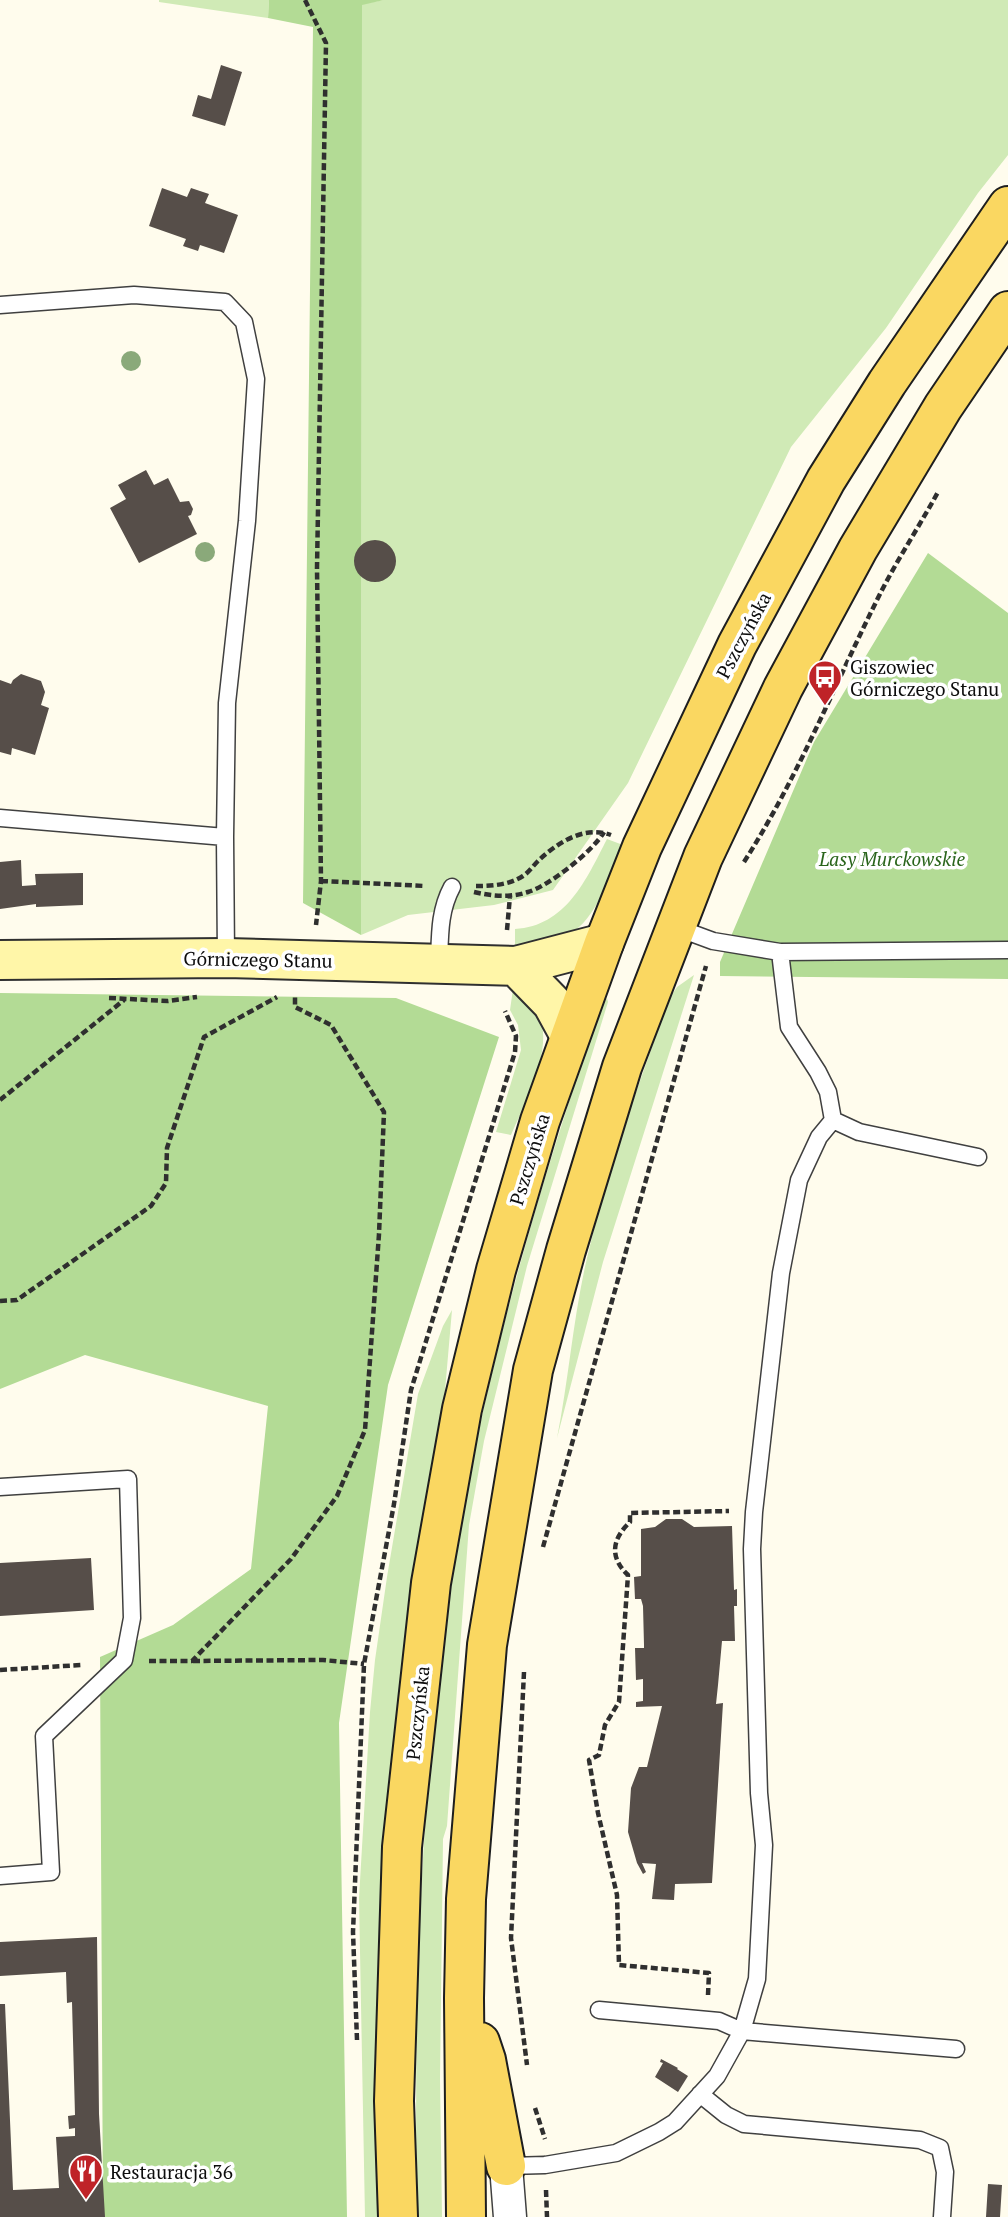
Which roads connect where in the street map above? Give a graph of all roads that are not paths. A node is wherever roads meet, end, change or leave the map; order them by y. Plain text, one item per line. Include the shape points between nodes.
1 (1008, 206) edge
2 (0, 305) edge
3 (1008, 311) edge
4 (0, 818) edge
5 (225, 837) junction
6 (452, 887) road end
7 (675, 928) junction
8 (604, 943) junction
9 (1008, 950) edge
10 (780, 952) junction
11 (226, 958) junction
12 (0, 960) edge
13 (439, 963) junction
14 (510, 966) junction
15 (570, 1036) junction
16 (833, 1120) junction
17 (978, 1157) dead end
18 (0, 1487) edge
19 (0, 1876) edge
20 (464, 1998) junction
21 (599, 2010) dead end
22 (742, 2031) junction
23 (956, 2049) dead end
24 (700, 2095) junction
25 (506, 2166) junction
26 (398, 2217) edge
27 (466, 2217) edge
28 (510, 2217) edge
29 (943, 2217) edge

1 - 8 main road, Pszczyńska via 930,317 826,480 689,743
2 - 5 lane via 134,295 225,302 244,322 256,379 247,521 227,703
3 - 7 main road via 943,407 783,688 703,857
4 - 5 lane
5 - 11 lane
6 - 13 lane via 441,914
7 - 10 lane via 713,941
7 - 20 main road via 622,1066 533,1370 487,1644 466,1899
8 - 14 street, Górniczego Stanu
8 - 15 main road, Pszczyńska
9 - 10 lane
10 - 16 lane via 789,1027 828,1092
11 - 12 street, Górniczego Stanu
11 - 13 street, Górniczego Stanu via 304,973
13 - 14 street, Górniczego Stanu
14 - 15 street via 552,1003
15 - 26 main road, Pszczyńska via 496,1270 462,1409 431,1583 401,1860 394,2101
16 - 17 lane via 859,1132
16 - 22 lane via 819,1137 799,1180 781,1273 754,1511 764,1845 757,1979
18 - 19 lane via 128,1479 132,1618 124,1660 44,1735 51,1872
20 - 25 main road via 486,2060
20 - 27 main road
21 - 22 lane via 719,2021
22 - 23 lane
22 - 24 lane via 717,2076
24 - 25 lane via 675,2122 616,2153 545,2165
24 - 29 lane via 744,2124 920,2140 940,2148 945,2172
25 - 28 street

